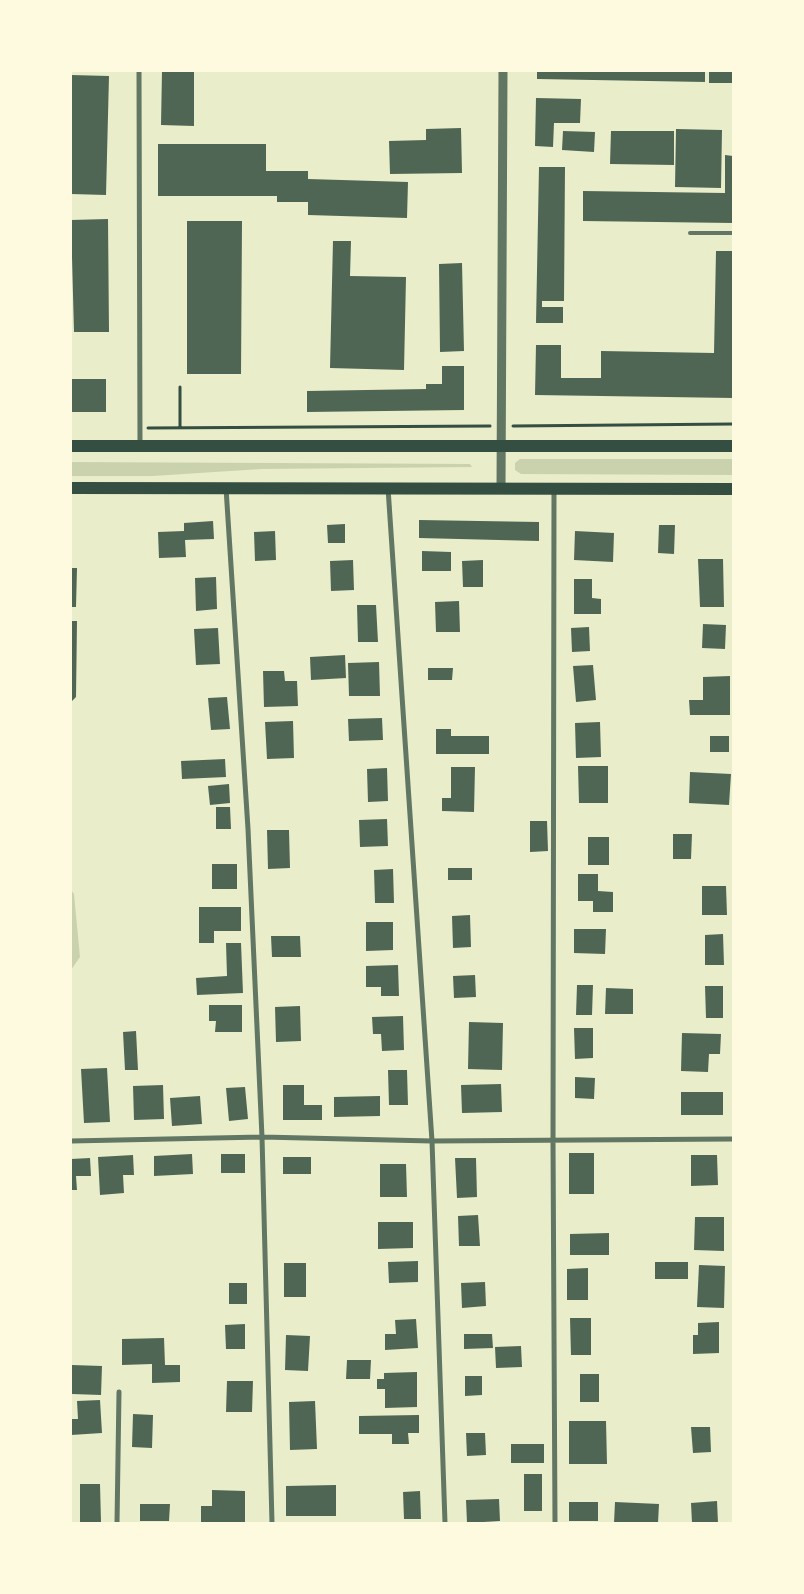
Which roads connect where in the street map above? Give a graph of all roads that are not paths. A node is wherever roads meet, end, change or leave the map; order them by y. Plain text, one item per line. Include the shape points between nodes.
1 (139, 71) edge
2 (503, 71) edge
3 (690, 233) dead end
4 (733, 233) edge
5 (501, 445) junction
6 (71, 446) edge
7 (140, 446) junction
8 (733, 446) edge
9 (554, 487) junction
10 (71, 488) edge
11 (226, 488) junction
12 (388, 488) junction
13 (500, 488) junction
14 (733, 489) edge
15 (262, 1137) junction
16 (733, 1139) edge
17 (71, 1140) edge
18 (432, 1141) junction
19 (553, 1141) junction
20 (119, 1392) dead end
21 (117, 1523) edge
22 (272, 1523) edge
23 (445, 1523) edge
24 (555, 1523) edge

1 - 7 street
2 - 5 street
3 - 4 lane
5 - 7 main road
5 - 8 main road
5 - 13 street
6 - 7 main road
9 - 13 main road
9 - 14 main road
9 - 19 street
10 - 11 main road
11 - 12 main road
11 - 15 street via 248,829
12 - 13 main road
12 - 18 street
15 - 17 street
15 - 18 street
15 - 22 street
16 - 19 street
18 - 19 street
18 - 23 street
19 - 24 street
20 - 21 street

